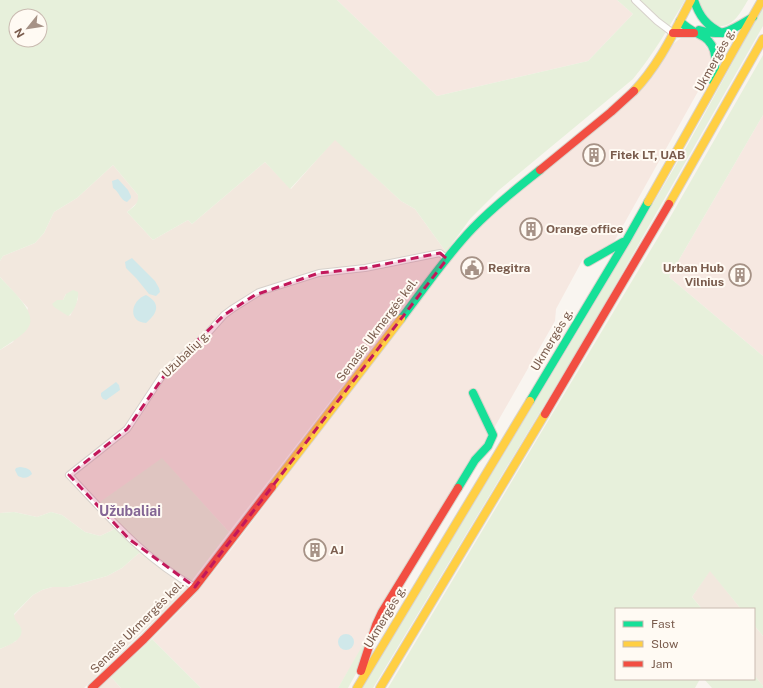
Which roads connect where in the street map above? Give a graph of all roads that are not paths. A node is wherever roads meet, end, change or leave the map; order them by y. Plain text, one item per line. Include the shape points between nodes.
1 (635, 0) edge
2 (690, 0) edge
3 (694, 0) edge
4 (762, 0) edge
5 (753, 17) junction
6 (680, 21) junction
7 (673, 33) junction
8 (695, 33) junction
9 (725, 34) junction
10 (763, 39) edge
11 (707, 99) junction
12 (626, 241) junction
13 (447, 259) junction
14 (588, 262) dead end
15 (473, 393) dead end
16 (194, 587) junction
17 (92, 688) edge
18 (351, 688) edge
19 (357, 688) edge
20 (380, 688) edge

1 - 7 street
2 - 6 main road, Senasis Ukmergės kel.
3 - 9 main road via 696,8 708,26
4 - 5 main road, Ukmergės g.
5 - 9 main road
5 - 11 main road, Ukmergės g.
6 - 7 main road, Senasis Ukmergės kel.
6 - 8 main road
6 - 9 main road via 708,34
7 - 8 main road
7 - 13 main road, Senasis Ukmergės kel. via 654,66 637,88 490,212
8 - 11 main road via 707,39 715,53 716,69
10 - 20 main road via 637,260
11 - 12 main road, Ukmergės g.
12 - 14 main road
12 - 19 main road, Ukmergės g.
13 - 16 main road, Senasis Ukmergės kel.
13 - 16 street, Užubalių g. via 440,253 365,268 319,273 254,295 224,315 164,373 127,429 69,474 129,539 170,572
15 - 18 main road via 493,435 491,441 466,474 382,612 370,641 363,668
16 - 17 main road, Senasis Ukmergės kel.

